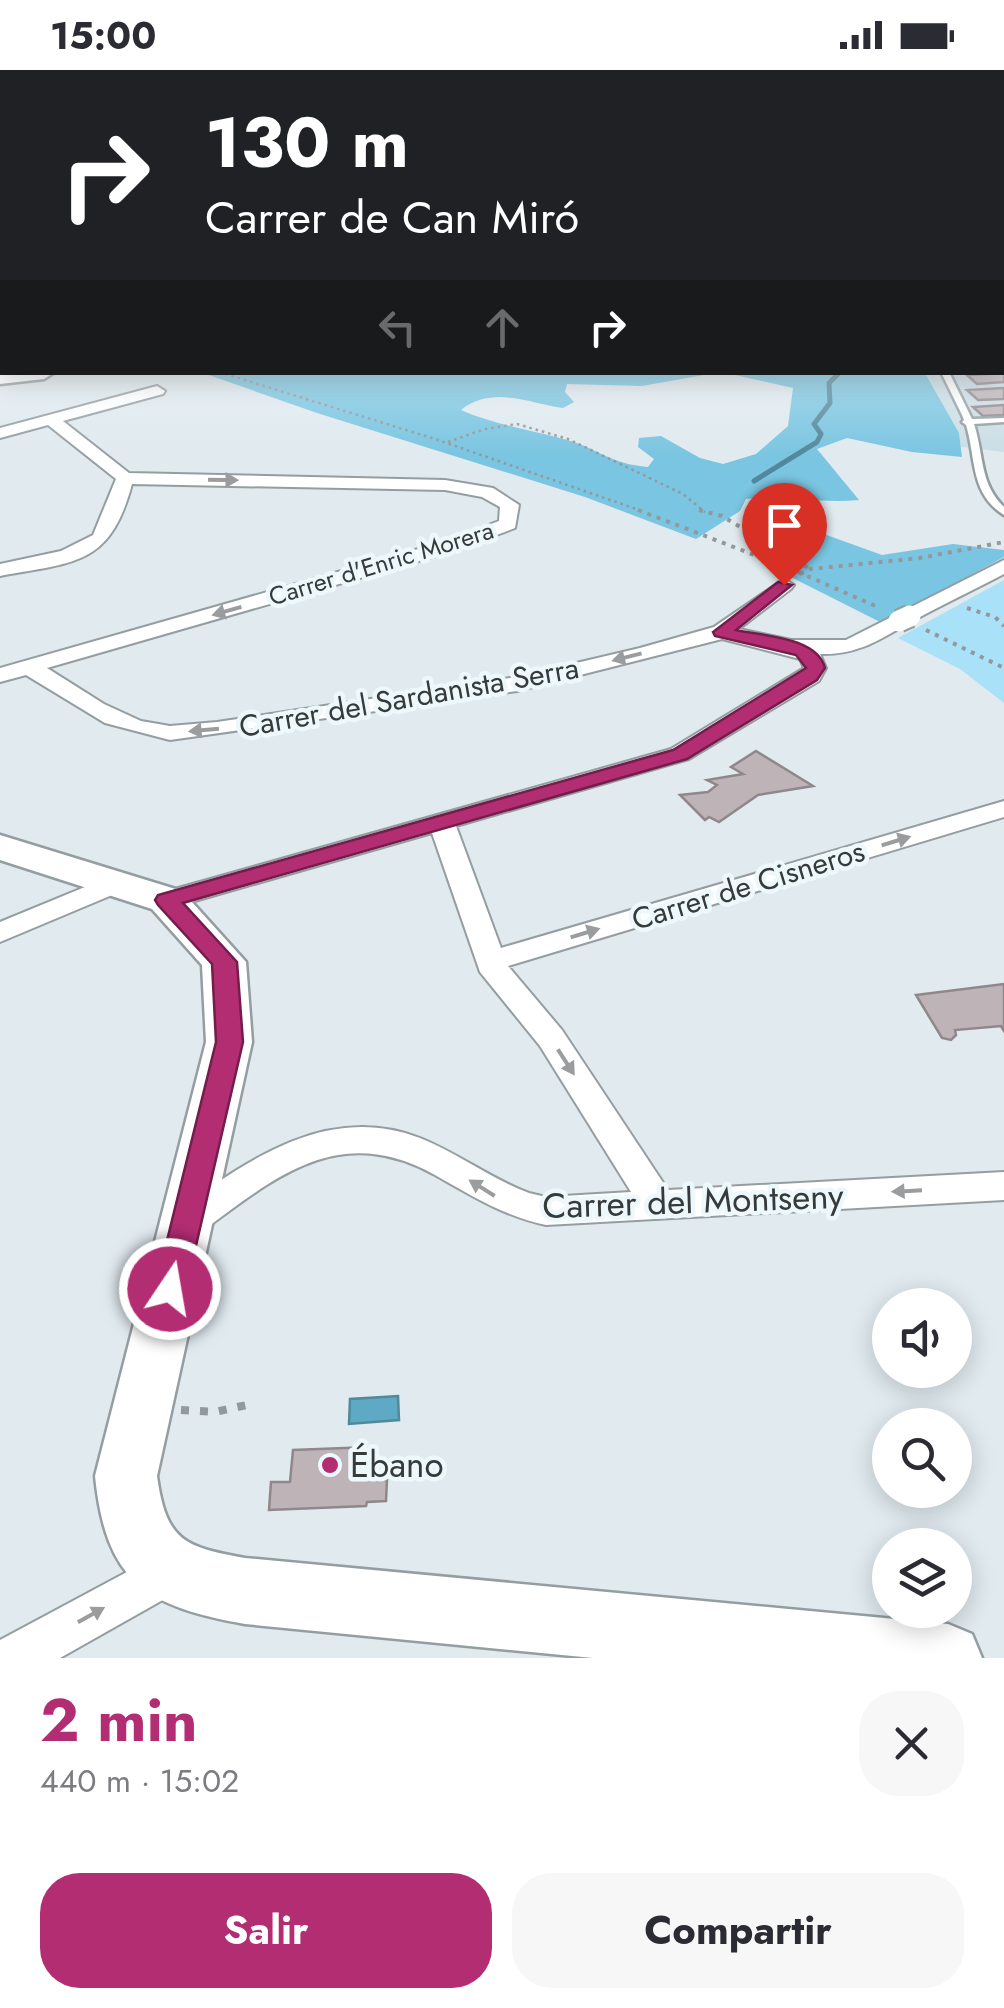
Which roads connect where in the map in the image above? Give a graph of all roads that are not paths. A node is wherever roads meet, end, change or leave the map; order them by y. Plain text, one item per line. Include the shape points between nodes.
1 (947, 375) edge
2 (157, 390) dead end
3 (50, 419) junction
4 (1004, 420) edge
5 (966, 422) junction
6 (0, 433) edge
7 (126, 478) junction
8 (1004, 512) edge
9 (1004, 566) edge
10 (0, 570) edge
11 (793, 579) road end
12 (722, 632) junction
13 (787, 645) junction
14 (30, 667) junction
15 (0, 675) edge
16 (1004, 809) edge
17 (442, 824) junction
18 (0, 846) edge
19 (114, 884) junction
20 (167, 900) junction
21 (0, 933) edge
22 (492, 961) junction
23 (1004, 1186) edge
24 (658, 1206) junction
25 (184, 1225) junction
26 (168, 1572) junction
27 (14, 1658) edge
28 (948, 1658) edge

1 - 5 lane
2 - 3 street
3 - 6 street
3 - 7 street
4 - 5 lane
5 - 8 lane via 982,487
7 - 10 street via 99,541
7 -> 14 street, Carrer d'Enric Morera via 445,485 487,492 510,505 508,524 450,546
9 - 13 street via 958,597 842,650
11 - 12 street, Carrer del Sardanista Serra
12 - 13 street
12 -> 14 street, Carrer del Sardanista Serra via 518,684 168,733 90,706
13 - 17 street via 813,659 811,676 680,754
14 - 15 street, Carrer d'Enric Morera
22 -> 16 street, Carrer de Cisneros
17 - 20 street
17 - 22 street
18 - 19 street
19 - 20 street
19 - 21 street
20 - 25 street via 224,962 230,1042
22 -> 24 street via 551,1038
23 -> 24 street, Carrer del Montseny
24 -> 25 street, Carrer del Montseny via 546,1211 512,1205 412,1146 349,1137 277,1159
25 - 26 street via 126,1476 137,1538
27 -> 26 street
26 - 28 street via 245,1592

